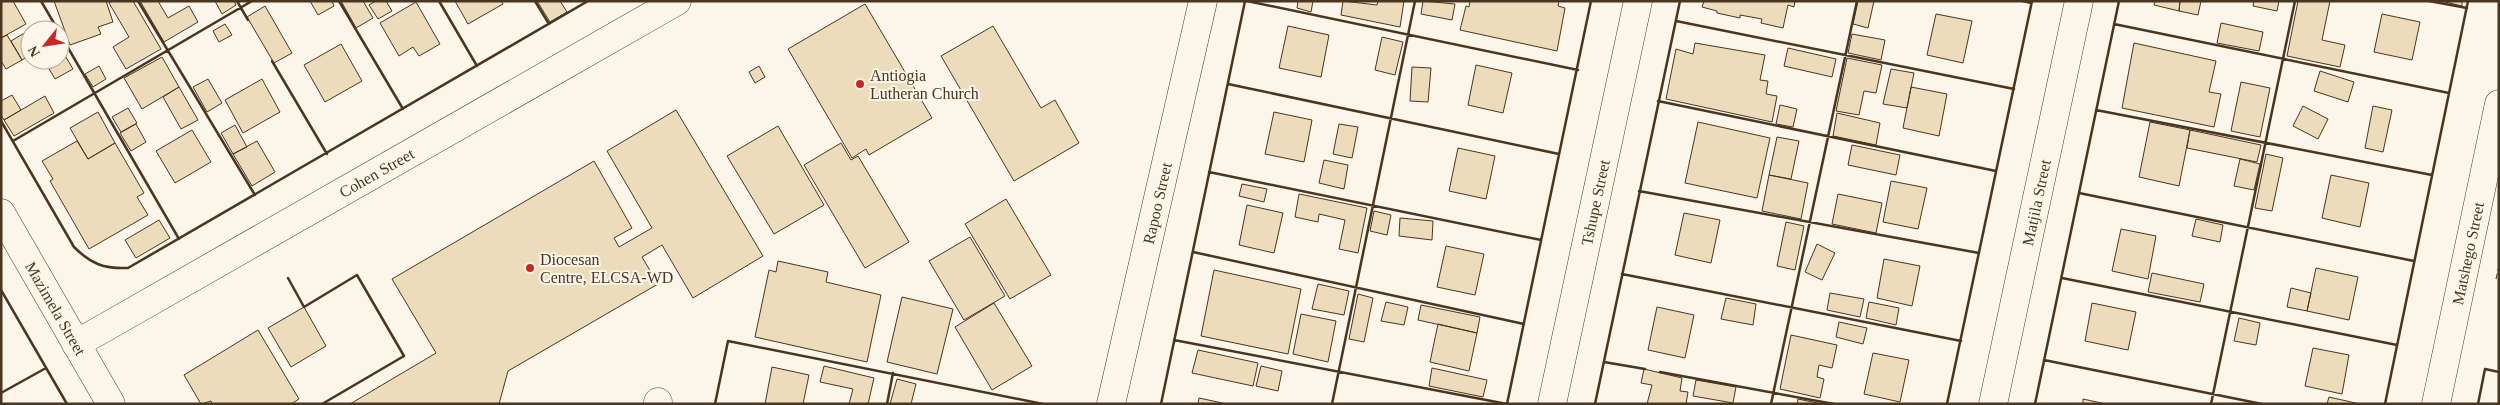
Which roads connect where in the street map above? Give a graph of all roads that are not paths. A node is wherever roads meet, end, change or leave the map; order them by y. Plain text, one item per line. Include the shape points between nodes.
1 (677, 1) edge
2 (1203, 1) edge
3 (1638, 1) edge
4 (2079, 1) edge
5 (2499, 104) edge
6 (1, 213) edge
7 (76, 344) junction
8 (111, 404) edge
9 (1111, 404) edge
10 (1552, 404) edge
11 (1994, 404) edge
12 (2436, 404) edge

1 - 7 street, Cohen Street
2 - 9 street, Rapoo Street
3 - 10 street, Tshupe Street
4 - 11 street, Matjila Street
5 - 12 street, Matshego Street
6 - 7 street, Mazimela Street
7 - 8 street, Mazimela Street

